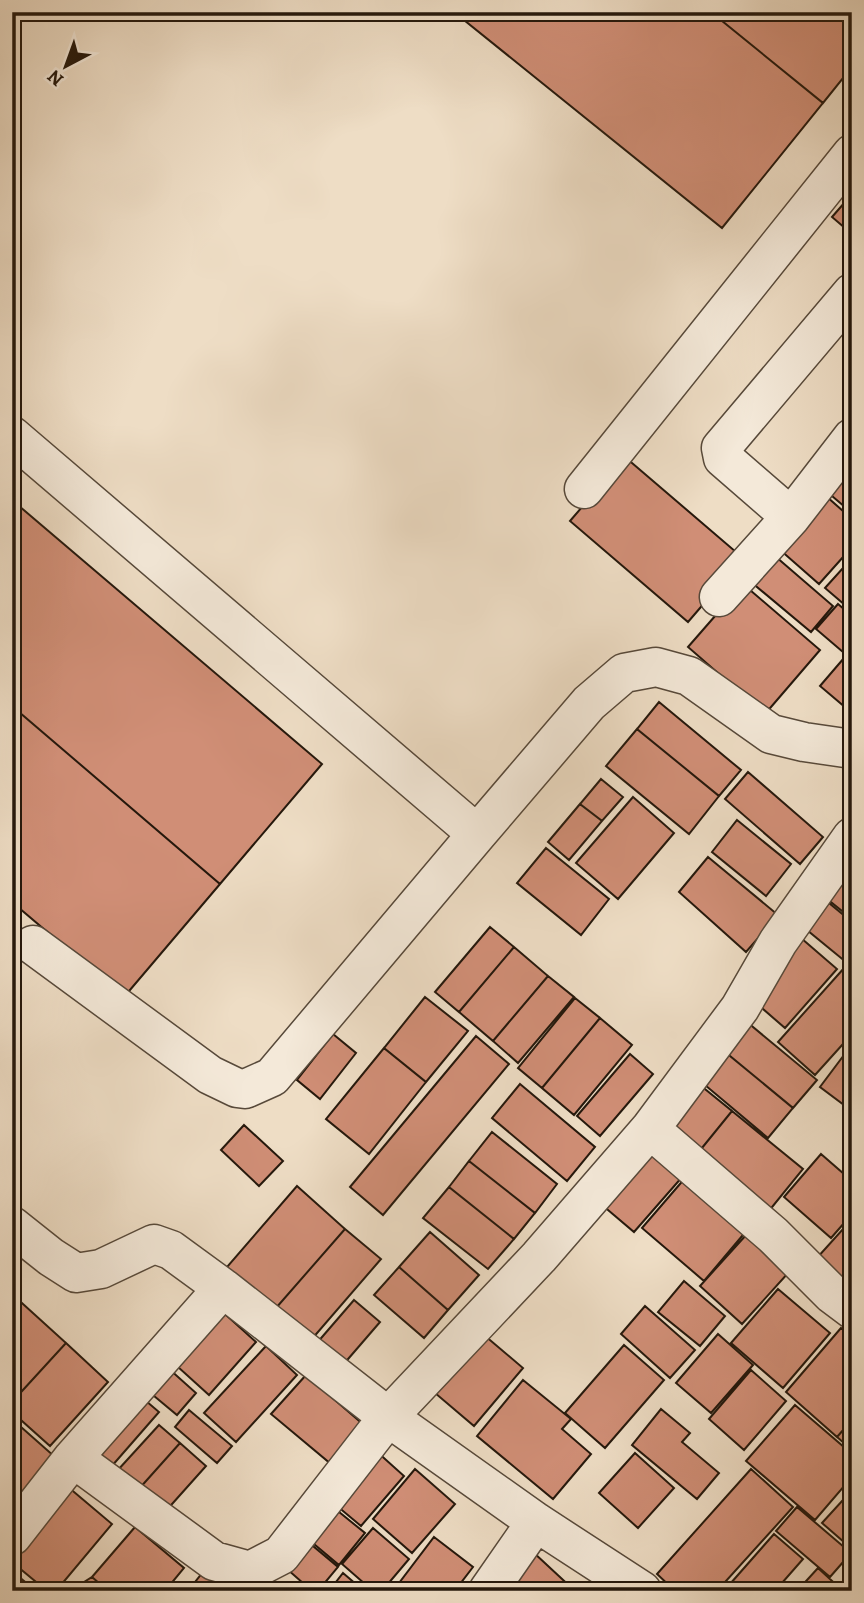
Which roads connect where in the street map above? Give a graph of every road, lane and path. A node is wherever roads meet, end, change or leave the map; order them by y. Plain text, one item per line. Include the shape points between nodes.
1 (852, 154) edge
2 (852, 293) edge
3 (12, 436) edge
4 (852, 438) edge
5 (584, 489) dead end
6 (791, 517) junction
7 (719, 597) dead end
8 (852, 749) edge
9 (477, 834) junction
10 (852, 837) edge
11 (33, 945) dead end
12 (650, 1129) junction
13 (12, 1226) edge
14 (223, 1288) junction
15 (852, 1309) edge
16 (388, 1417) junction
17 (73, 1458) junction
18 (536, 1522) junction
19 (12, 1536) edge
20 (488, 1591) edge
21 (642, 1591) edge

1 - 5 street
2 - 6 street via 721,448 723,458
3 - 9 street
4 - 6 street
6 - 7 street
8 - 9 street via 771,734 689,676 656,667 624,673 589,703
9 - 11 street via 272,1077 245,1089 210,1075
10 - 12 street via 778,942 740,1008
12 - 15 street
12 - 16 street via 539,1257
13 - 14 street via 76,1273 101,1269 154,1244 172,1250
14 - 16 street
14 - 17 street
16 - 17 street via 281,1555 250,1571 214,1560
16 - 18 street
17 - 19 street
18 - 20 street
18 - 21 street

